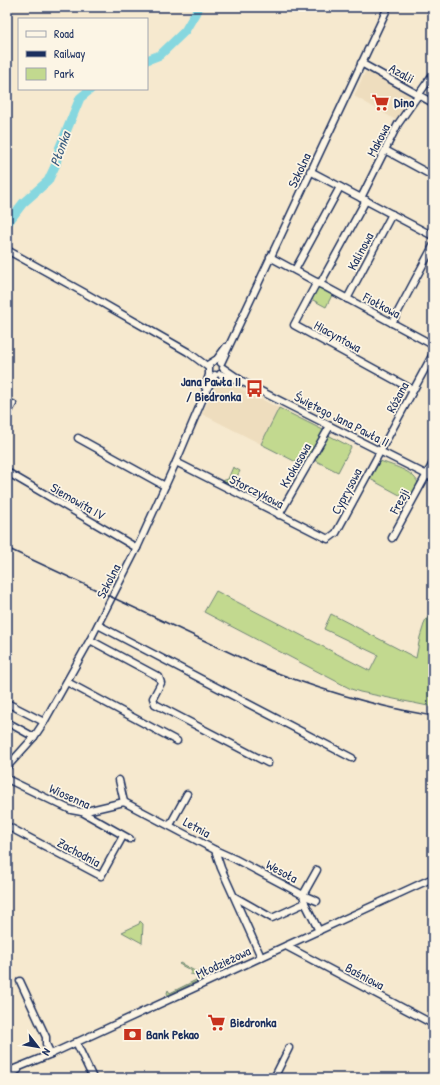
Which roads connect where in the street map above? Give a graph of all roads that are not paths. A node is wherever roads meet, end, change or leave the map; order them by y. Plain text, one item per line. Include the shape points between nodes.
1 (388, 7) edge
2 (361, 63) junction
3 (433, 74) edge
4 (418, 95) junction
5 (433, 103) edge
6 (385, 150) junction
7 (310, 171) junction
8 (433, 176) edge
9 (340, 187) junction
10 (363, 199) junction
11 (392, 214) junction
12 (433, 236) edge
13 (433, 246) edge
14 (7, 250) edge
15 (270, 258) junction
16 (295, 270) junction
17 (318, 283) junction
18 (347, 298) junction
19 (392, 323) junction
20 (433, 345) edge
21 (433, 354) edge
22 (215, 365) junction
23 (218, 375) junction
24 (241, 381) junction
25 (413, 390) junction
26 (206, 391) junction
27 (13, 404) dead end
28 (7, 414) edge
29 (330, 426) junction
30 (78, 438) dead end
31 (381, 451) junction
32 (176, 462) junction
33 (433, 463) edge
34 (7, 472) edge
35 (426, 475) junction
36 (433, 478) edge
37 (165, 486) junction
38 (279, 515) junction
39 (392, 538) dead end
40 (328, 539) joint
41 (137, 548) junction
42 (98, 625) junction
43 (90, 640) junction
44 (67, 682) junction
45 (7, 703) edge
46 (7, 722) edge
47 (44, 722) junction
48 (34, 737) junction
49 (177, 741) dead end
50 (352, 758) dead end
51 (268, 763) dead end
52 (7, 767) edge
53 (7, 778) edge
54 (119, 780) dead end
55 (187, 794) dead end
56 (124, 802) junction
57 (82, 812) junction
58 (170, 825) junction
59 (7, 826) edge
60 (123, 836) junction
61 (130, 839) dead end
62 (215, 850) junction
63 (317, 870) dead end
64 (433, 878) edge
65 (304, 895) junction
66 (235, 897) junction
67 (318, 902) dead end
68 (305, 904) junction
69 (318, 931) junction
70 (286, 946) junction
71 (261, 957) junction
72 (20, 981) dead end
73 (433, 1024) edge
74 (76, 1042) junction
75 (289, 1048) dead end
76 (50, 1054) junction
77 (22, 1066) junction
78 (7, 1072) edge
79 (7, 1077) edge
80 (93, 1078) edge
81 (274, 1078) edge

1 - 2 street, Szkolna
2 - 4 street, Azalii
2 - 7 street, Szkolna
3 - 4 street, Makowa
4 - 5 street, Azalii
4 - 6 street, Makowa via 398,124
6 - 8 street
6 - 10 street, Makowa
7 - 9 street
7 - 15 street, Szkolna
9 - 10 street
9 - 16 street
10 - 11 street
10 - 17 street
11 - 12 street
11 - 18 street, Kalinowa
13 - 19 street
14 - 22 street, Świętego Jana Pawła II
15 - 16 street, Fiołkowa
15 - 22 street, Szkolna via 230,342
16 - 17 street, Fiołkowa
17 - 18 street, Fiołkowa
17 - 25 street, Hiacyntowa via 294,325
18 - 19 street, Fiołkowa
19 - 20 street, Fiołkowa
21 - 25 street, Różana
22 - 23 street, Szkolna
22 - 23 street, Świętego Jana Pawła II
22 - 24 street, Świętego Jana Pawła II
22 - 26 street, Szkolna
23 - 24 street, Świętego Jana Pawła II
23 - 26 street, Szkolna
24 - 29 street, Świętego Jana Pawła II
25 - 31 street, Różana
26 - 32 street, Szkolna
27 - 28 street
29 - 31 street, Świętego Jana Pawła II
29 - 38 street, Krokusowa
30 - 37 street
31 - 35 street, Świętego Jana Pawła II
31 - 40 street, Cyprysowa via 336,533
32 - 37 street, Szkolna
32 - 38 street, Storczykowa
33 - 35 street, Frezji
34 - 41 street, Siemowita IV
35 - 36 street, Świętego Jana Pawła II
35 - 39 street, Frezji
37 - 41 street, Szkolna
38 - 40 street, Storczykowa
41 - 42 street, Szkolna
42 - 43 street, Szkolna
42 - 50 street
43 - 44 street, Szkolna
43 - 51 street via 159,677 161,683 153,698 155,704
44 - 47 street, Szkolna
44 - 49 street
45 - 47 street
46 - 48 street
47 - 48 street, Szkolna
48 - 52 street, Szkolna
53 - 57 street, Wiosenna via 71,810
54 - 56 street
55 - 58 street
56 - 57 street
56 - 58 street, Letnia
57 - 60 street, Wiosenna
58 - 62 street, Letnia
59 - 60 street, Zachodnia via 101,876
60 - 61 street, Wiosenna
62 - 65 street, Wesoła
62 - 66 street, Letnia
63 - 65 street
64 - 69 street, Młodzieżowa
65 - 67 street
65 - 68 street, Wesoła
66 - 68 street via 272,918
66 - 71 street, Letnia
68 - 69 street, Wesoła
69 - 70 street, Młodzieżowa
70 - 71 street, Młodzieżowa
70 - 73 street, Baśniowa
71 - 74 street, Młodzieżowa
72 - 76 street via 46,1037
74 - 76 street, Młodzieżowa
74 - 80 street
75 - 81 street
76 - 77 street, Młodzieżowa
77 - 78 street, Młodzieżowa
77 - 79 street, Młodzieżowa

